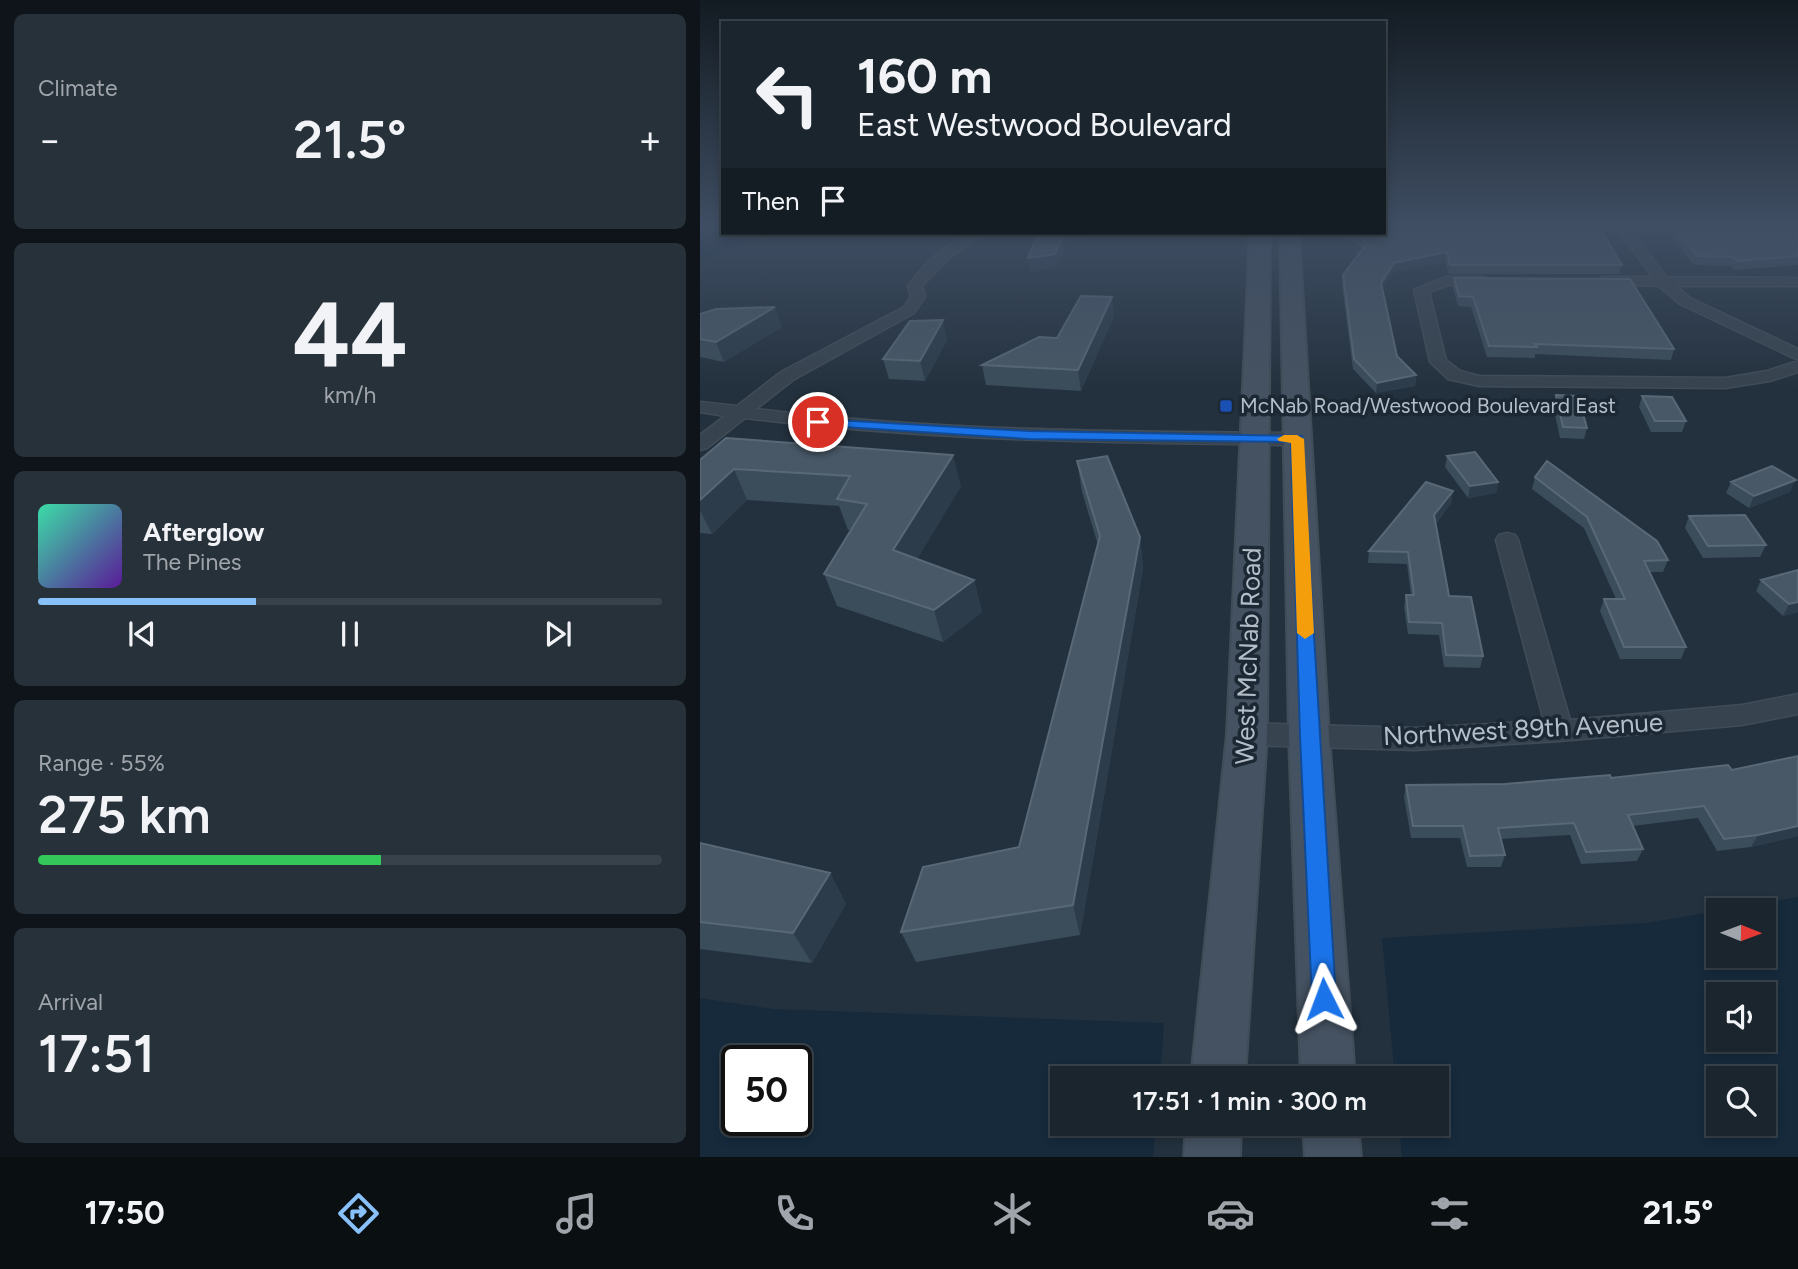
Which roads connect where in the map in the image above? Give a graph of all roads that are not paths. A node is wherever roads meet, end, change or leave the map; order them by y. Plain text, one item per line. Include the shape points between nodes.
1 (918, 282) edge
2 (1259, 282) edge
3 (1291, 282) edge
4 (1442, 282) edge
5 (1663, 282) edge
6 (1798, 355) edge
7 (1798, 366) edge
8 (700, 407) edge
9 (739, 412) junction
10 (1256, 438) junction
11 (1297, 439) junction
12 (700, 444) edge
13 (1507, 540) dead end
14 (1798, 704) edge
15 (1560, 731) junction
16 (1247, 734) junction
17 (1309, 736) junction
18 (1219, 1066) edge
19 (1327, 1066) edge
20 (1213, 1136) edge
21 (1332, 1136) edge
22 (1212, 1157) edge
23 (1333, 1157) edge

1 - 9 street via 918,297 909,310 787,376
2 - 10 main road, West McNab Road
3 - 11 main road, West McNab Road
4 - 7 street via 1422,290 1438,362 1454,375 1479,381 1725,383
5 - 6 street via 1685,301
8 - 9 street
9 - 10 street via 933,431
9 - 12 street
10 - 11 street
10 - 16 main road, West McNab Road
11 - 17 main road, West McNab Road
13 - 15 street
14 - 15 street, Northwest 89th Avenue via 1742,715
15 - 17 street, Northwest 89th Avenue via 1415,739
16 - 17 street, Northwest 89th Avenue
16 - 18 main road, West McNab Road
17 - 19 main road, West McNab Road
20 - 22 main road
21 - 23 main road

